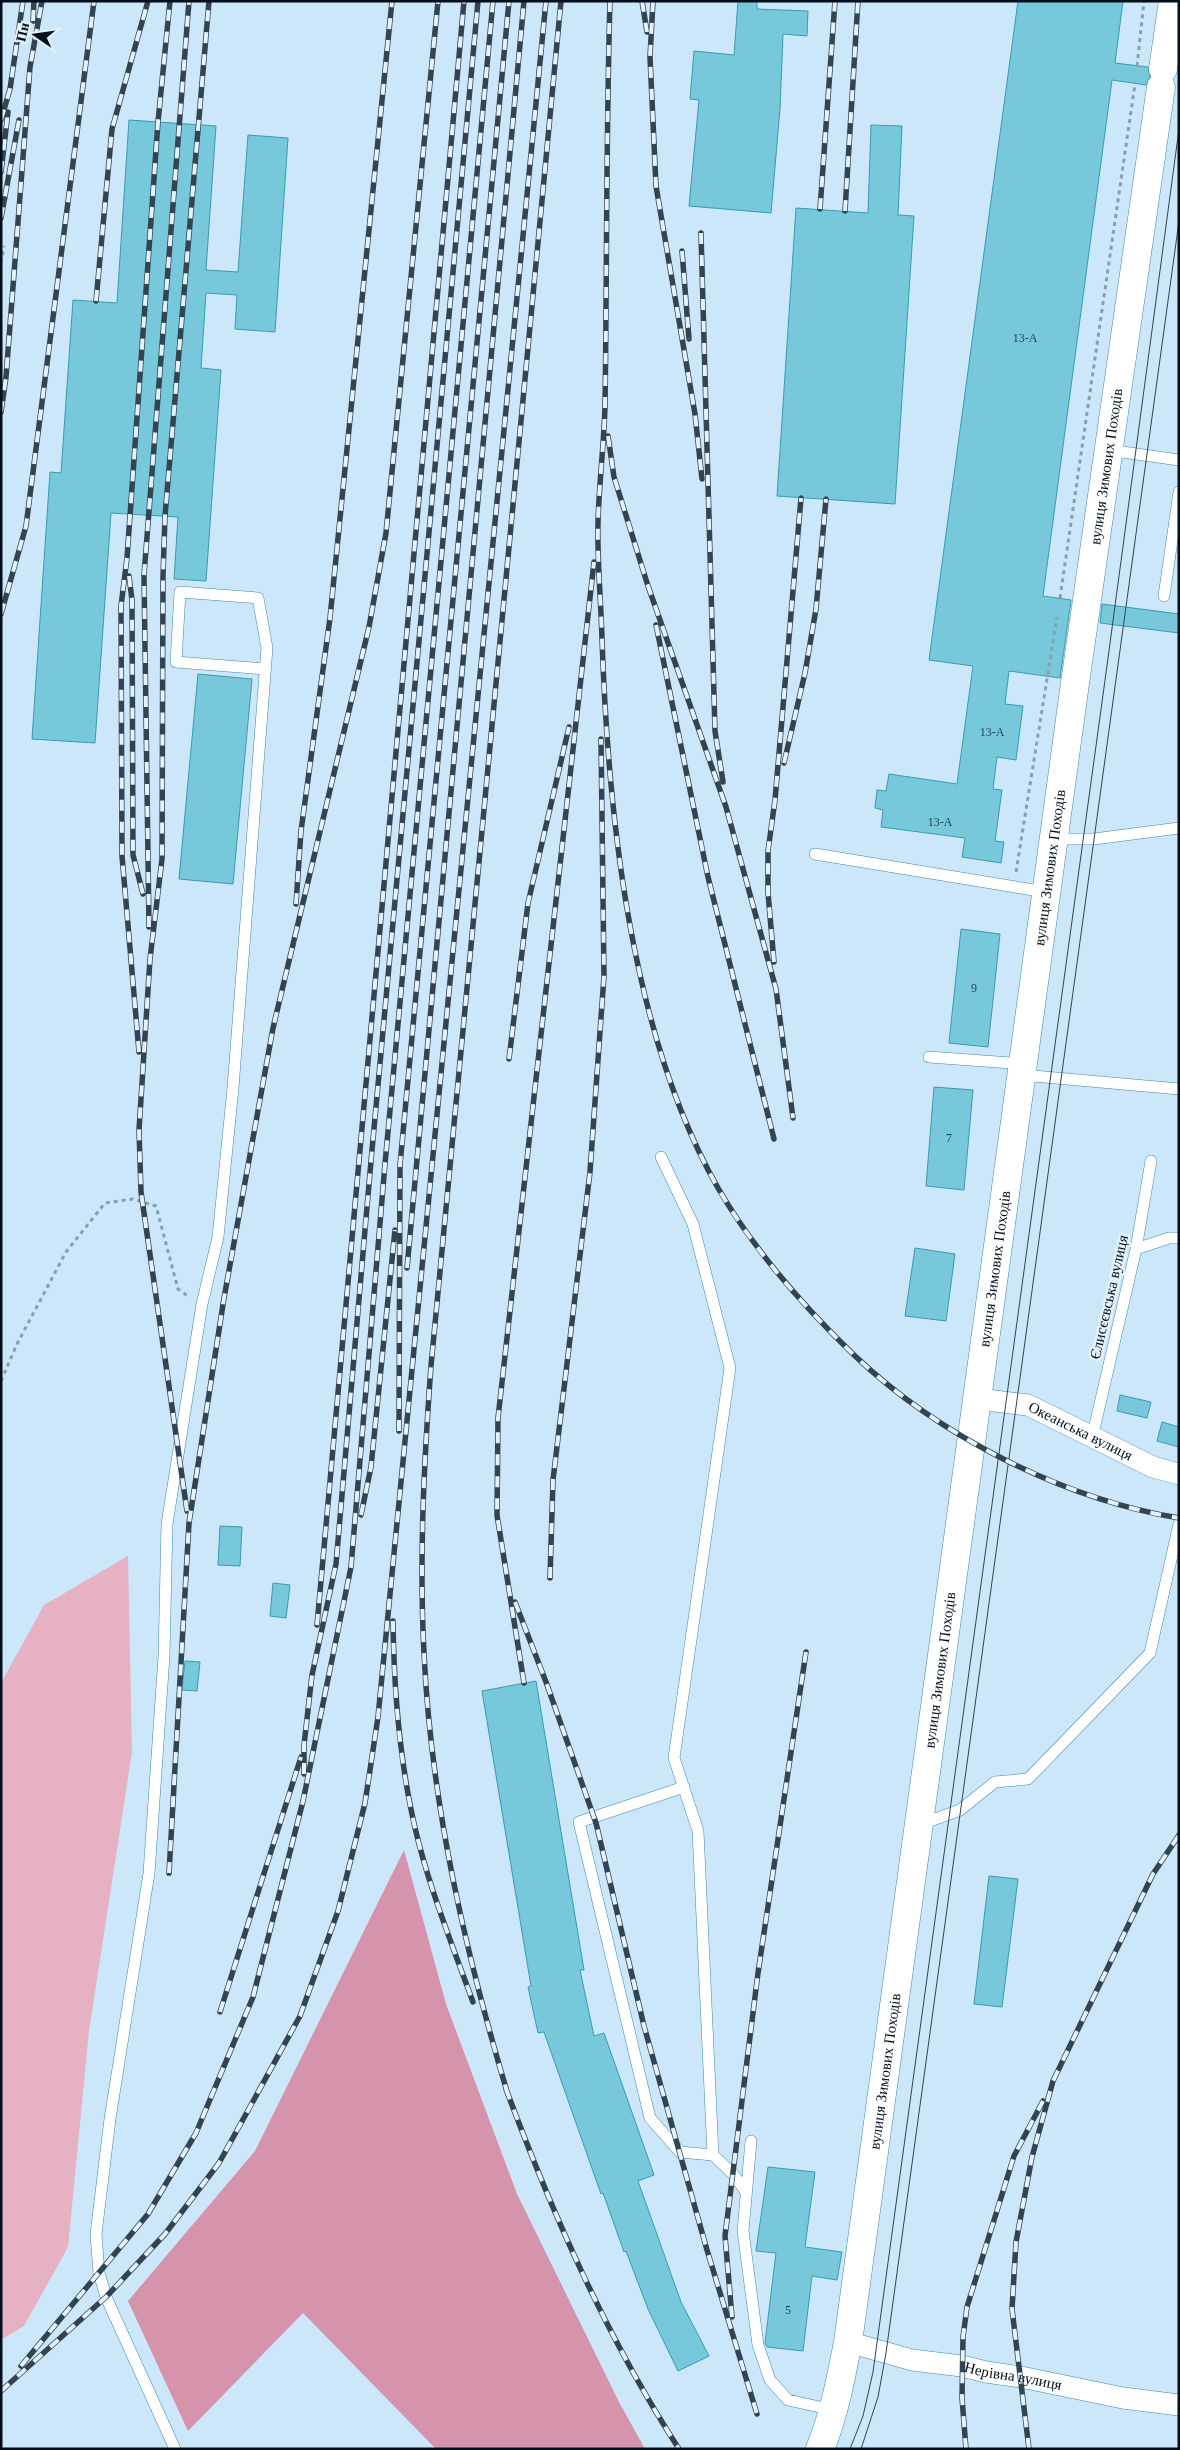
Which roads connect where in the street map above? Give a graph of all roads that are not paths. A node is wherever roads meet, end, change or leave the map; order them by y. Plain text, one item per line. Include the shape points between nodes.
1 (1173, 1) edge
2 (1108, 450) junction
3 (1179, 460) edge
4 (1179, 492) edge
5 (1164, 596) dead end
6 (265, 669) junction
7 (1179, 828) edge
8 (1056, 839) junction
9 (815, 854) dead end
10 (1048, 892) junction
11 (929, 1057) dead end
12 (1023, 1070) junction
13 (1179, 1089) edge
14 (661, 1157) dead end
15 (1152, 1162) dead end
16 (1179, 1238) edge
17 (1136, 1249) junction
18 (978, 1399) junction
19 (1092, 1438) junction
20 (1179, 1474) edge
21 (1179, 1524) edge
22 (684, 1787) junction
23 (919, 1825) junction
24 (751, 2142) dead end
25 (713, 2155) junction
26 (746, 2192) junction
27 (848, 2342) junction
28 (1179, 2405) edge
29 (833, 2410) junction
30 (175, 2449) edge
31 (820, 2449) edge

1 - 2 main road, вулиця Зимових Походів via 1149,76
2 - 3 lane
2 - 8 main road, вулиця Зимових Походів
4 - 5 lane
6 - 6 lane via 267,648 258,598 180,592 176,662
6 - 30 lane via 218,1237 202,1304 167,1524 164,1656 149,1873 110,2119 96,2234 99,2273 106,2297
7 - 8 lane via 1094,839
8 - 10 main road, вулиця Зимових Походів
9 - 10 lane
10 - 12 main road, вулиця Зимових Походів
11 - 12 lane
12 - 13 lane
12 - 18 main road, вулиця Зимових Походів
14 - 22 lane via 693,1224 730,1368 674,1758
15 - 17 lane, Єлисєєвська вулиця
16 - 17 lane
17 - 19 lane, Єлисєєвська вулиця
18 - 19 street, Океанська вулиця via 1028,1405
18 - 23 main road, вулиця Зимових Походів
19 - 20 street, Океанська вулиця via 1152,1467
21 - 23 lane via 1150,1652 1028,1779 995,1782 960,1810
22 - 25 lane via 698,1831
22 - 25 lane via 579,1822 650,2118 680,2152
23 - 27 main road, вулиця Зимових Походів
24 - 26 lane
25 - 26 lane
26 - 29 lane via 743,2231 747,2270 758,2345 770,2380 788,2400
27 - 28 street, Нерівна вулиця via 912,2360
27 - 29 main road, вулиця Зимових Походів
29 - 31 main road, вулиця Зимових Походів

